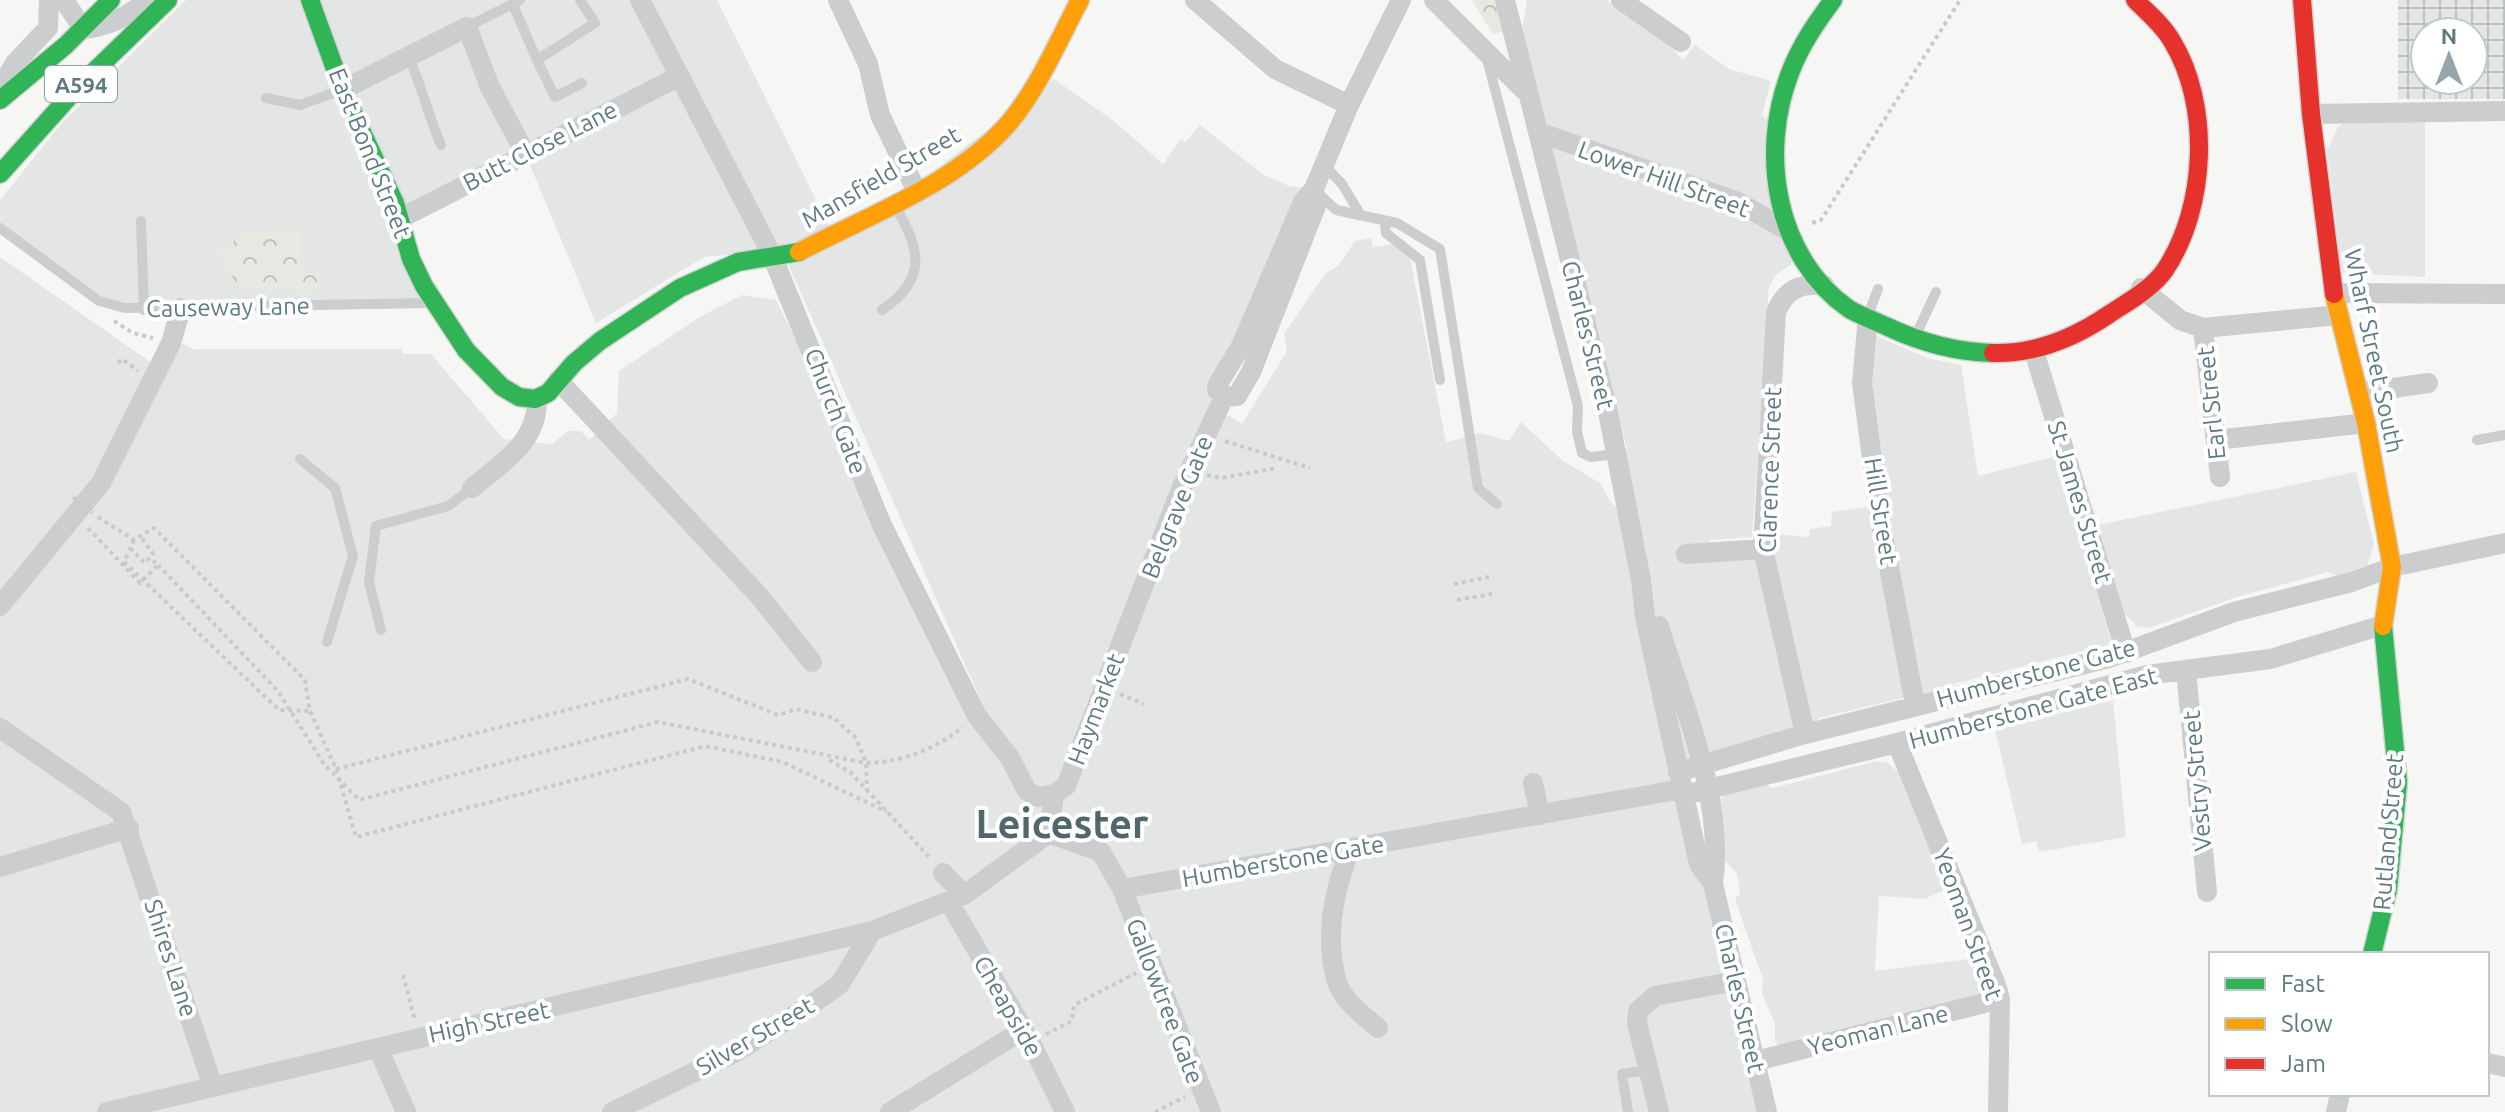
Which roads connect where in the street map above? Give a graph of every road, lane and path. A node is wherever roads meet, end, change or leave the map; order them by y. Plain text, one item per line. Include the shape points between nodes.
1 (49, 0) edge
2 (64, 0) edge
3 (111, 0) edge
4 (148, 0) edge
5 (168, 0) edge
6 (310, 0) edge
7 (580, 0) edge
8 (640, 0) edge
9 (838, 0) edge
10 (1080, 0) edge
11 (1195, 0) edge
12 (1401, 0) edge
13 (1434, 0) edge
14 (1457, 0) edge
15 (1621, 0) edge
16 (1833, 0) edge
17 (1960, 0) edge
18 (2302, 0) edge
19 (517, 2) edge
20 (1508, 2) edge
21 (2146, 4) edge
22 (1461, 25) junction
23 (467, 27) junction
24 (83, 29) junction
25 (1681, 42) dead end
26 (1484, 49) junction
27 (408, 56) junction
28 (537, 60) junction
29 (680, 76) junction
30 (582, 83) dead end
31 (0, 89) edge
32 (342, 90) junction
33 (1527, 93) junction
34 (266, 98) dead end
35 (0, 100) edge
36 (1349, 105) junction
37 (2505, 111) edge
38 (2311, 114) junction
39 (1538, 132) junction
40 (441, 145) dead end
41 (525, 153) junction
42 (1324, 165) junction
43 (0, 174) edge
44 (1314, 189) junction
45 (916, 190) junction
46 (893, 202) junction
47 (1359, 212) junction
48 (401, 218) junction
49 (141, 221) dead end
50 (1385, 221) junction
51 (0, 228) edge
52 (1788, 231) junction
53 (771, 253) junction
54 (1824, 285) junction
55 (2141, 288) junction
56 (1878, 289) dead end
57 (1936, 292) dead end
58 (2334, 293) junction
59 (2505, 294) edge
60 (433, 303) junction
61 (181, 308) junction
62 (144, 310) junction
63 (882, 310) dead end
64 (2339, 315) junction
65 (1868, 316) junction
66 (2203, 328) junction
67 (1913, 341) junction
68 (2034, 351) junction
69 (118, 363) dead end
70 (127, 363) dead end
71 (558, 380) junction
72 (1440, 380) dead end
73 (2428, 383) dead end
74 (2359, 393) junction
75 (537, 399) junction
76 (2366, 423) junction
77 (1206, 434) junction
78 (2505, 435) edge
79 (2216, 440) junction
80 (2477, 440) dead end
81 (1615, 454) junction
82 (300, 459) dead end
83 (1277, 468) dead end
84 (1310, 468) dead end
85 (2220, 477) dead end
86 (1221, 478) dead end
87 (472, 488) joint
88 (73, 497) dead end
89 (1497, 504) dead end
90 (84, 524) dead end
91 (140, 536) junction
92 (134, 540) junction
93 (2505, 543) edge
94 (130, 548) junction
95 (1763, 549) junction
96 (1686, 554) dead end
97 (150, 558) junction
98 (158, 565) junction
99 (2392, 567) junction
100 (1489, 577) dead end
101 (1641, 580) junction
102 (1454, 584) dead end
103 (1492, 594) dead end
104 (1457, 600) dead end
105 (0, 606) edge
106 (1132, 617) joint
107 (2383, 625) junction
108 (381, 630) dead end
109 (327, 642) dead end
110 (2126, 653) junction
111 (812, 662) dead end
112 (2186, 670) junction
113 (1915, 705) junction
114 (310, 711) junction
115 (966, 724) dead end
116 (0, 728) edge
117 (1805, 734) junction
118 (1897, 743) junction
119 (824, 757) junction
120 (866, 763) junction
121 (1701, 767) junction
122 (336, 769) junction
123 (1533, 783) dead end
124 (1682, 786) junction
125 (1707, 789) junction
126 (867, 790) junction
127 (1054, 794) junction
128 (887, 812) junction
129 (1540, 815) junction
130 (129, 828) junction
131 (1049, 833) junction
132 (1350, 849) junction
133 (0, 867) edge
134 (943, 873) joint
135 (1713, 884) junction
136 (1122, 889) junction
137 (2207, 892) dead end
138 (957, 899) junction
139 (872, 931) junction
140 (2372, 952) edge
141 (1150, 966) junction
142 (403, 975) dead end
143 (1736, 981) junction
144 (2000, 999) junction
145 (1378, 1028) dead end
146 (420, 1038) junction
147 (1029, 1041) junction
148 (378, 1048) junction
149 (1756, 1061) junction
150 (1648, 1070) junction
151 (213, 1087) junction
152 (1200, 1091) junction
153 (618, 1111) edge
154 (107, 1112) edge
155 (406, 1112) edge
156 (890, 1112) edge
157 (1065, 1112) edge
158 (1155, 1112) edge
159 (1211, 1112) edge
160 (1628, 1112) edge
161 (1659, 1112) edge
162 (1767, 1112) edge
163 (1998, 1112) edge

1 - 31 street via 48,28 15,63
2 - 24 street
3 - 24 street, A594
4 - 24 street via 134,12
5 - 43 street, A594 via 77,88
6 - 32 street, East Bond Street
7 - 28 lane via 595,23
8 - 29 street, Church Gate
9 - 45 street via 868,64 880,115
10 - 45 street, Mansfield Street via 1008,124
11 - 36 street via 1275,69
12 - 36 street, Belgrave Gate
13 - 22 street, Charles Street
14 - 22 street
15 - 25 street
16 - 52 street via 1799,47 1778,111 1776,178
17 - 52 path via 1821,220
18 - 38 street, Wharf Street South
19 - 23 lane
19 - 28 lane
20 - 33 street, Charles Street
21 - 55 street via 2172,39 2188,75 2198,116 2199,161 2189,211 2171,256 2163,273
22 - 26 street, Charles Street
23 - 27 street
23 - 41 street via 490,87
24 - 35 street, A594
26 - 33 street, Charles Street
26 - 81 lane via 1578,406 1582,453
27 - 32 street
27 - 40 lane
28 - 30 lane via 555,97
29 - 41 street, Butt Close Lane
29 - 53 street, Church Gate
32 - 34 lane via 300,105
32 - 48 street, East Bond Street
33 - 39 street, Charles Street
36 - 42 street, Belgrave Gate
37 - 38 street
38 - 58 street, Wharf Street South
39 - 52 street, Lower Hill Street via 1738,202
39 - 81 street, Charles Street
41 - 48 street, Butt Close Lane
42 - 44 street, Belgrave Gate
42 - 47 lane
44 - 47 lane via 1336,210
44 - 77 street, Belgrave Gate via 1316,206 1251,372 1237,396 1224,397
45 - 46 street, Mansfield Street
46 - 53 street, Mansfield Street via 793,255
46 - 63 lane via 913,241 916,268 904,291
47 - 50 lane
48 - 60 street, East Bond Street via 415,270
49 - 62 lane
50 - 72 lane via 1386,233 1420,260
50 - 89 lane via 1433,243 1443,256 1478,488
51 - 62 lane, Causeway Lane via 99,301
52 - 54 street
53 - 71 street, Mansfield Street via 724,268 665,299 578,359
53 - 127 street, Church Gate via 881,523 977,716 1010,758 1027,791 1038,797
54 - 65 street via 1848,308
54 - 95 street, Clarence Street via 1793,287 1776,312
55 - 66 street via 2180,320
55 - 68 street via 2092,327
56 - 65 lane
57 - 67 lane
58 - 59 street
58 - 64 street, Wharf Street South
60 - 61 lane, Causeway Lane
60 - 75 street, East Bond Street via 501,388 521,399
61 - 62 lane, Causeway Lane
61 - 105 street via 171,343 101,483
64 - 66 street
64 - 74 street, Wharf Street South
65 - 67 street
65 - 113 street, Hill Street via 1862,383 1880,519
66 - 79 street, Earl Street
67 - 68 street via 1966,353
68 - 110 street, St James Street
69 - 70 path
71 - 75 street, Mansfield Street
71 - 111 street via 760,597
73 - 74 street
74 - 76 street, Wharf Street South
75 - 87 street via 529,438
76 - 79 street
76 - 99 street, Wharf Street South
77 - 84 path
77 - 106 street, Belgrave Gate
78 - 80 lane
79 - 85 street, Earl Street
81 - 101 street, Charles Street
82 - 109 lane via 335,488 353,556
83 - 86 path
87 - 108 lane via 453,504 376,526 369,582
88 - 92 path, bridge
90 - 98 path via 140,583
91 - 92 path
91 - 97 path via 153,554
91 - 114 path via 154,528 305,680
92 - 94 path
93 - 99 street, Humberstone Gate
94 - 97 path via 145,563
94 - 114 path via 124,562 279,710
95 - 96 street
95 - 117 street, Clarence Street
97 - 98 path
98 - 119 path via 278,691 324,764 359,800 658,722
99 - 107 street, Rutland Street
99 - 110 street, Humberstone Gate via 2234,612
100 - 102 path
101 - 121 street, Charles Street
101 - 124 street, Charles Street
103 - 104 path
106 - 127 street, Haymarket via 1066,786
107 - 112 street, Humberstone Gate East via 2270,659
107 - 140 street, Rutland Street via 2398,782 2388,889
110 - 113 street, Humberstone Gate
112 - 118 street, Humberstone Gate East via 2147,675
112 - 137 street, Vestry Street
113 - 117 street, Humberstone Gate
114 - 122 path
115 - 120 path via 898,762
116 - 130 street via 121,812
117 - 121 street, Humberstone Gate
118 - 125 street, Humberstone Gate East
118 - 144 street, Yeoman Street
119 - 120 path
119 - 126 path
120 - 122 path via 856,738 834,718 796,709 778,715 688,679
120 - 126 path
121 - 124 street, Humberstone Gate
121 - 125 street, Charles Street
122 - 128 path via 356,837 705,746 783,762
123 - 129 street
124 - 125 street, Humberstone Gate East
124 - 129 street, Humberstone Gate
124 - 135 street, Charles Street via 1699,864
125 - 135 street, Charles Street via 1716,860
126 - 128 path
127 - 131 street
128 - 134 path
129 - 132 street, Humberstone Gate
130 - 133 street
130 - 151 street, Shires Lane
131 - 136 street via 1101,852
131 - 138 street, High Street
132 - 136 street, Humberstone Gate
132 - 145 street via 1336,885 1331,937 1338,984 1355,1009
134 - 138 street, Cheapside
135 - 143 street, Charles Street
136 - 141 street, Gallowtree Gate
138 - 139 street, High Street
138 - 147 street, Cheapside
139 - 146 street, High Street
139 - 153 street, Silver Street via 840,984 812,1004 738,1051
141 - 147 path via 1074,1005 1072,1021
141 - 152 street, Gallowtree Gate
142 - 146 path
143 - 149 street, Charles Street
143 - 150 street via 1655,996 1638,1011
144 - 149 street, Yeoman Lane
144 - 163 street, Yeoman Street
146 - 148 street, High Street
147 - 156 street
147 - 157 street, Cheapside
148 - 151 street, High Street
148 - 155 street
149 - 162 street, Charles Street
150 - 160 lane via 1622,1074
150 - 161 street
151 - 154 street, High Street
152 - 158 path
152 - 159 street, Gallowtree Gate

